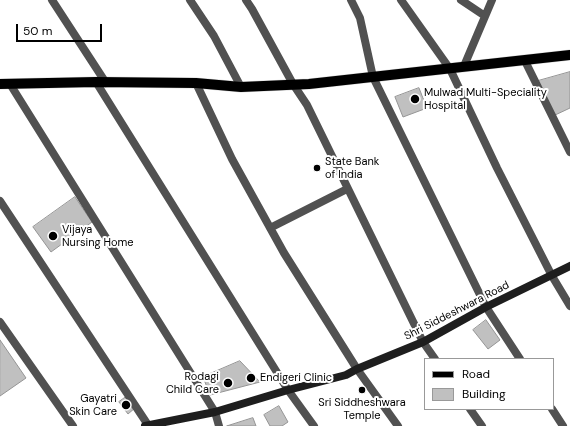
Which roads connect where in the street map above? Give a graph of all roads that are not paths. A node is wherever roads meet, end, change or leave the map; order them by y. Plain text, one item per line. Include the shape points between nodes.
1 (52, 0) edge
2 (190, 0) edge
3 (246, 0) edge
4 (351, 0) edge
5 (401, 0) edge
6 (461, 0) edge
7 (492, 0) edge
8 (485, 16) junction
9 (570, 55) edge
10 (525, 61) junction
11 (464, 66) junction
12 (450, 69) junction
13 (373, 77) junction
14 (96, 82) junction
15 (106, 83) junction
16 (196, 83) junction
17 (5, 84) edge
18 (293, 84) junction
19 (241, 87) junction
20 (570, 152) edge
21 (347, 189) junction
22 (0, 201) edge
23 (270, 228) junction
24 (570, 266) edge
25 (552, 276) junction
26 (570, 306) edge
27 (486, 307) junction
28 (0, 322) edge
29 (423, 342) junction
30 (434, 358) edge
31 (519, 358) edge
32 (357, 369) junction
33 (288, 390) junction
34 (471, 410) edge
35 (553, 410) edge
36 (215, 412) junction
37 (74, 426) edge
38 (146, 426) edge
39 (219, 426) edge
40 (314, 426) edge
41 (398, 426) edge
42 (482, 426) edge
43 (562, 426) edge

1 - 15 street
2 - 19 street via 214,36
3 - 18 street
4 - 13 street via 360,18
5 - 12 street
6 - 8 street
7 - 8 street
8 - 11 street
9 - 10 main road
10 - 11 main road
10 - 20 street
11 - 12 main road
12 - 13 main road
12 - 25 street
13 - 18 main road
13 - 27 street
14 - 15 main road
14 - 17 main road
14 - 33 street
15 - 16 main road
16 - 19 main road
16 - 23 street via 232,159
17 - 36 street
18 - 19 main road
18 - 21 street via 307,105
21 - 23 street
21 - 29 street
22 - 38 street
23 - 32 street
24 - 25 street, Shri Siddeshwara Road
25 - 26 street
25 - 27 street, Shri Siddeshwara Road
27 - 29 street, Shri Siddeshwara Road
27 - 31 street
28 - 37 street
29 - 30 street
29 - 32 street, Shri Siddeshwara Road
32 - 33 street, Shri Siddeshwara Road via 346,375
32 - 41 street
33 - 36 street, Shri Siddeshwara Road
33 - 40 street
34 - 42 street
35 - 43 street
36 - 38 street, Shri Siddeshwara Road
36 - 39 street

